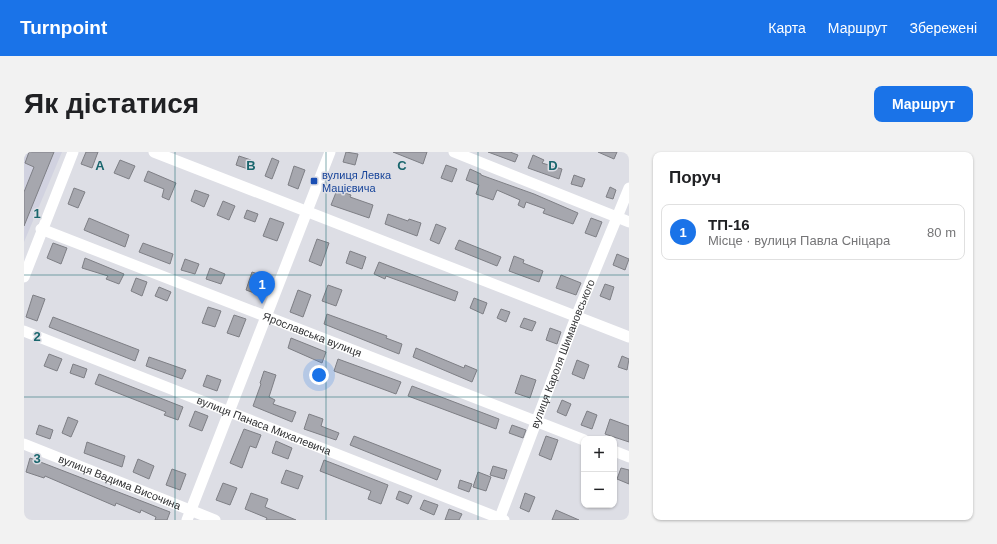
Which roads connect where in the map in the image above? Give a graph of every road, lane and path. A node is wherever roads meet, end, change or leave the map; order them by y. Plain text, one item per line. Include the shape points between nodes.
1 (73, 152) edge
2 (154, 152) edge
3 (330, 152) edge
4 (454, 152) edge
5 (629, 188) edge
6 (308, 211) junction
7 (618, 217) junction
8 (629, 222) edge
9 (42, 229) junction
10 (24, 277) edge
11 (266, 315) junction
12 (576, 317) junction
13 (24, 331) edge
14 (629, 337) edge
15 (230, 412) junction
16 (536, 421) junction
17 (581, 439) edge
18 (24, 444) edge
19 (617, 452) edge
20 (629, 457) edge
21 (189, 515) edge
22 (501, 519) edge
23 (215, 520) edge

1 - 9 street
2 - 6 street
3 - 6 street
4 - 7 street
5 - 7 street, вулиця Кароля Шимановського
6 - 11 street
6 - 12 street
7 - 8 street
7 - 12 street, вулиця Кароля Шимановського
9 - 10 street
9 - 11 street, Ярославська вулиця
11 - 15 street
11 - 16 street, Ярославська вулиця
12 - 14 street
12 - 16 street, вулиця Кароля Шимановського
13 - 15 street, вулиця Панаса Михалевича
15 - 21 street
15 - 22 street, вулиця Панаса Михалевича
16 - 17 street, Ярославська вулиця
16 - 22 street, вулиця Кароля Шимановського
18 - 21 street, вулиця Вадима Височина
19 - 20 street
21 - 23 street, вулиця Вадима Височина

